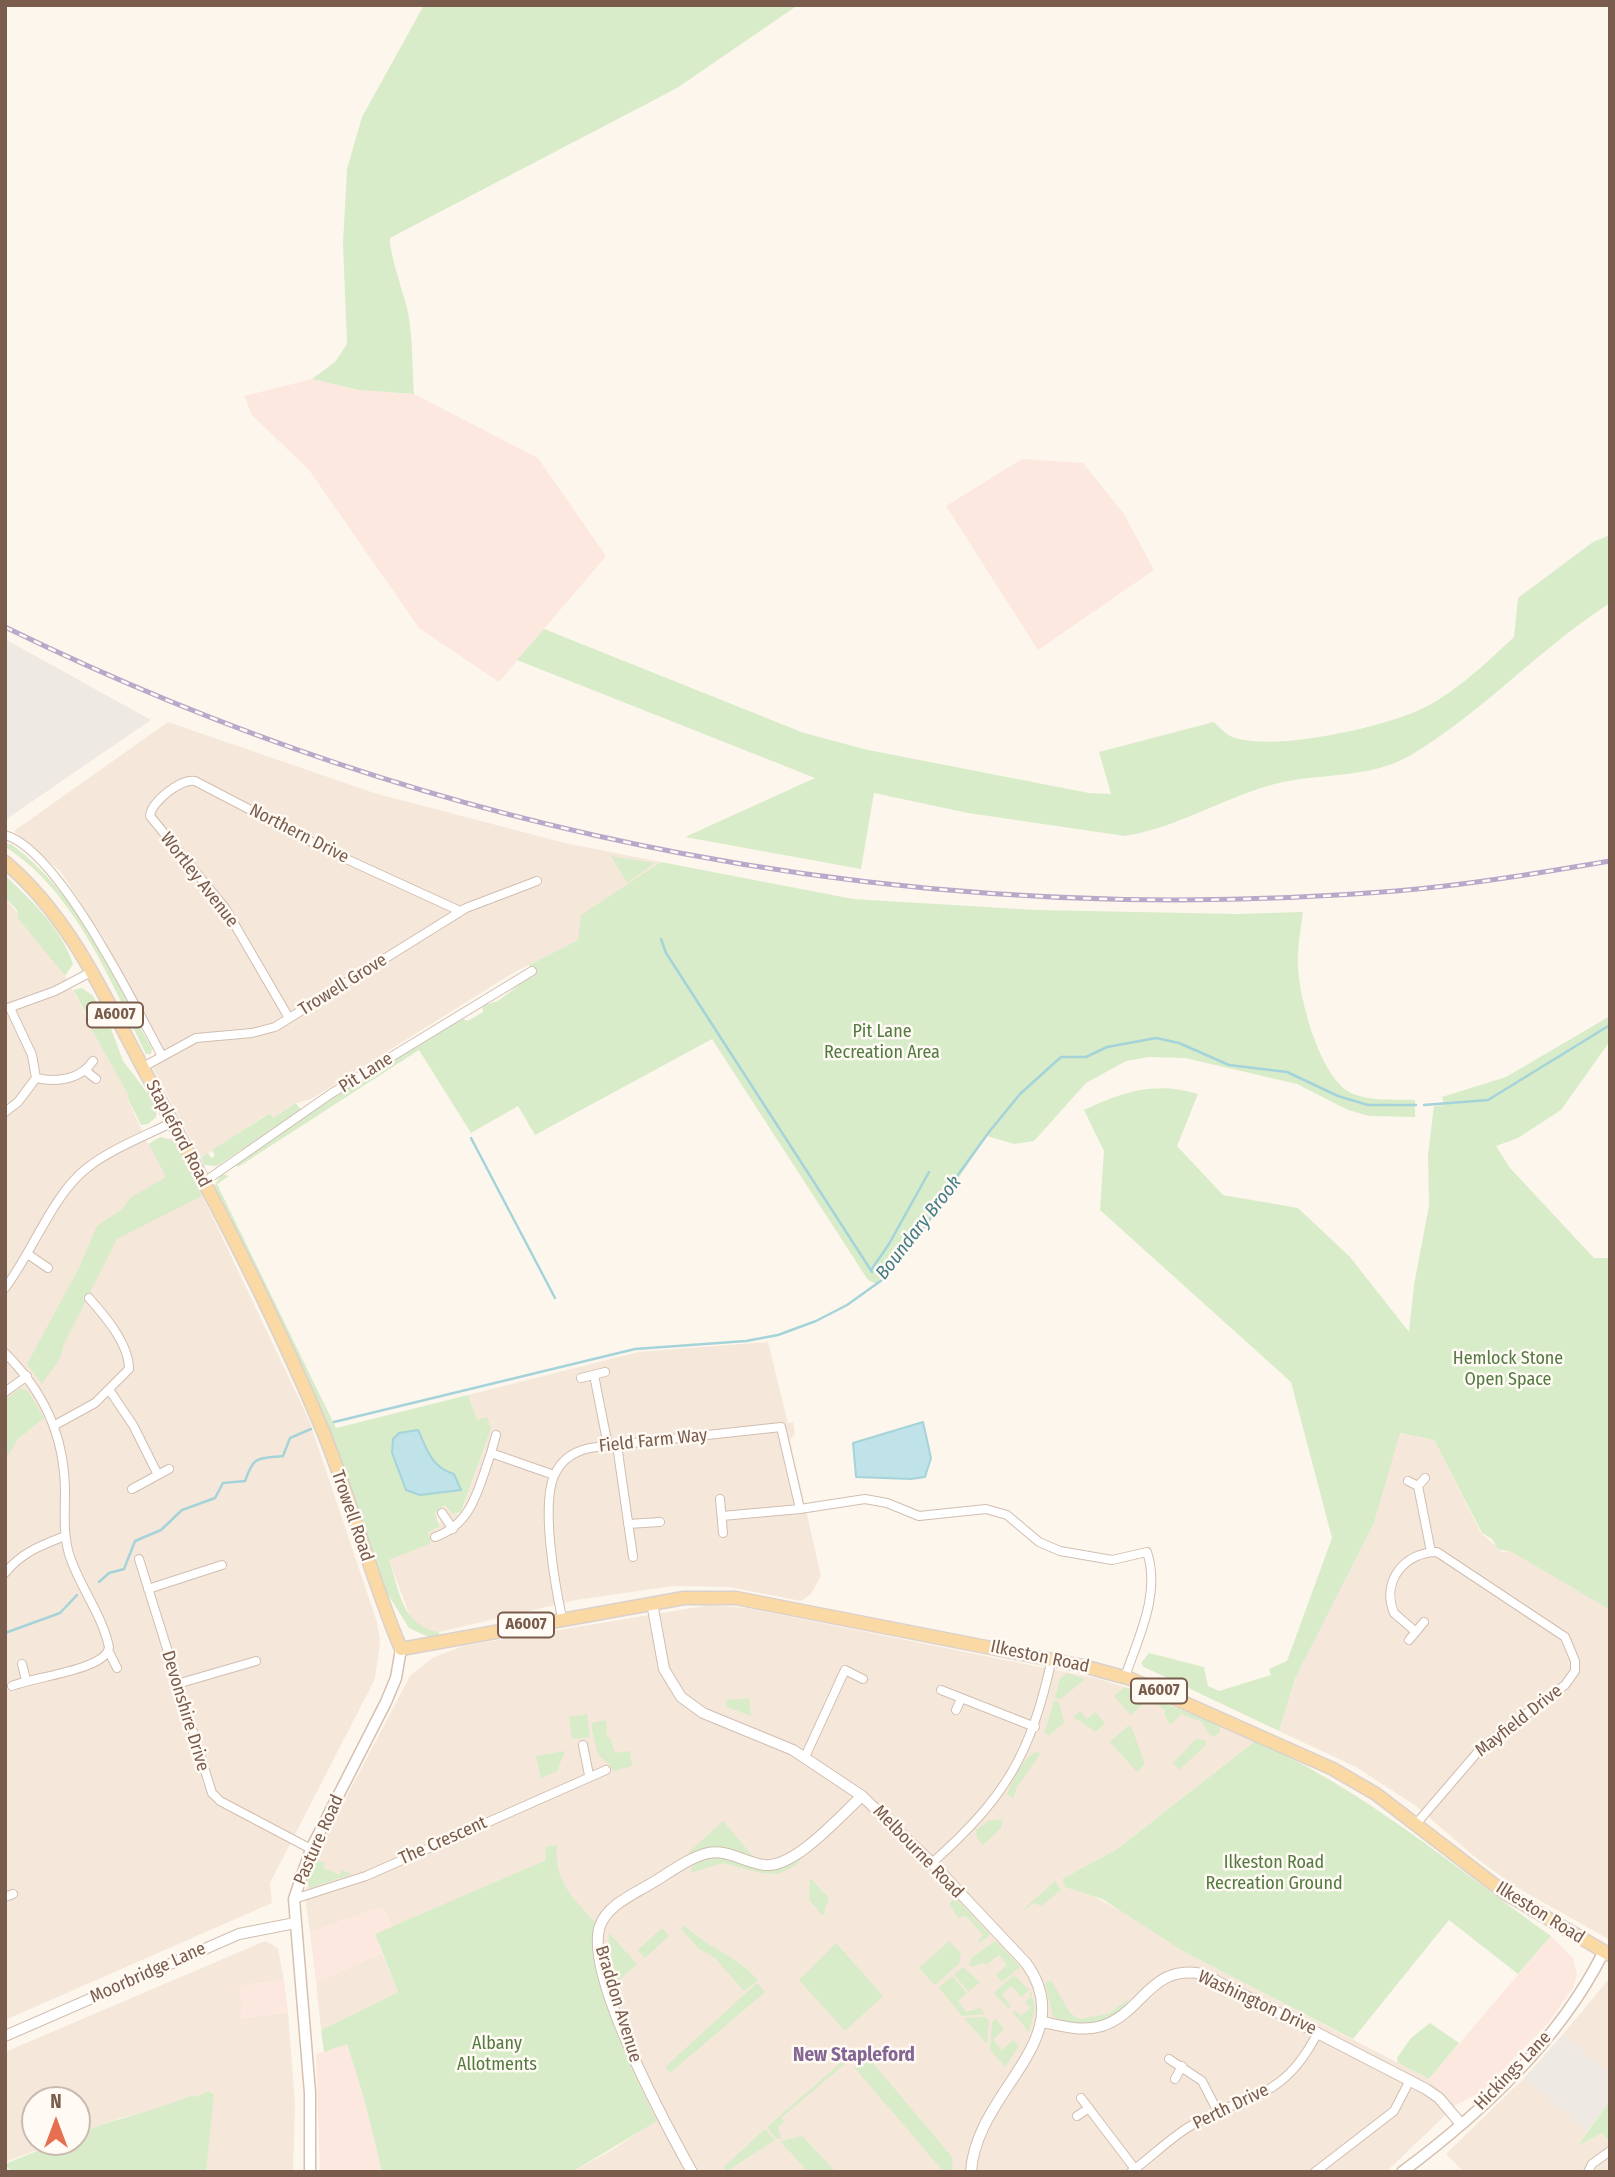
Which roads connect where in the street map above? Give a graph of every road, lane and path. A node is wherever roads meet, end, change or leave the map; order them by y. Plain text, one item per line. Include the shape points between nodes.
1 (149, 814) joint
2 (5, 835) edge
3 (5, 862) edge
4 (537, 881) dead end
5 (460, 911) junction
6 (532, 971) dead end
7 (91, 972) junction
8 (8, 1008) edge
9 (289, 1018) junction
10 (162, 1056) junction
11 (93, 1061) dead end
12 (143, 1067) junction
13 (86, 1072) junction
14 (36, 1079) junction
15 (96, 1079) dead end
16 (5, 1112) edge
17 (173, 1122) junction
18 (204, 1182) junction
19 (29, 1255) junction
20 (48, 1268) dead end
21 (5, 1288) edge
22 (89, 1298) dead end
23 (5, 1353) edge
24 (605, 1372) dead end
25 (594, 1375) junction
26 (27, 1376) junction
27 (581, 1378) dead end
28 (110, 1391) junction
29 (5, 1392) edge
30 (55, 1425) junction
31 (321, 1426) joint
32 (496, 1435) dead end
33 (613, 1445) junction
34 (491, 1452) junction
35 (169, 1469) dead end
36 (157, 1473) junction
37 (554, 1475) junction
38 (1425, 1478) dead end
39 (1408, 1481) dead end
40 (1418, 1486) junction
41 (132, 1489) dead end
42 (720, 1499) dead end
43 (800, 1508) junction
44 (442, 1513) dead end
45 (722, 1516) junction
46 (660, 1522) dead end
47 (628, 1524) junction
48 (453, 1529) junction
49 (723, 1533) dead end
50 (65, 1536) junction
51 (435, 1537) dead end
52 (1431, 1552) junction
53 (633, 1557) dead end
54 (139, 1559) dead end
55 (222, 1565) dead end
56 (5, 1573) edge
57 (148, 1589) junction
58 (652, 1603) junction
59 (562, 1618) junction
60 (1424, 1622) dead end
61 (1416, 1632) junction
62 (1409, 1640) dead end
63 (401, 1649) junction
64 (109, 1652) junction
65 (1052, 1658) junction
66 (256, 1661) dead end
67 (22, 1664) dead end
68 (117, 1668) dead end
69 (1125, 1677) junction
70 (863, 1679) dead end
71 (26, 1680) junction
72 (177, 1684) junction
73 (12, 1686) dead end
74 (941, 1690) dead end
75 (961, 1699) junction
76 (956, 1710) dead end
77 (1035, 1727) junction
78 (583, 1745) dead end
79 (806, 1757) junction
80 (606, 1770) dead end
81 (589, 1775) junction
82 (862, 1796) junction
83 (1416, 1824) junction
84 (311, 1849) junction
85 (932, 1863) junction
86 (294, 1899) junction
87 (295, 1923) junction
88 (1607, 1954) edge
89 (1043, 2022) junction
90 (1318, 2032) junction
91 (5, 2036) edge
92 (1169, 2059) dead end
93 (1182, 2066) junction
94 (1175, 2079) dead end
95 (1410, 2080) junction
96 (1081, 2098) dead end
97 (1089, 2108) junction
98 (1218, 2112) junction
99 (1077, 2116) dead end
100 (1461, 2124) junction
101 (1610, 2151) edge
102 (1414, 2168) edge
103 (1133, 2170) edge
104 (310, 2172) edge
105 (692, 2172) edge
106 (971, 2172) edge
107 (1315, 2172) edge
108 (1402, 2172) edge
109 (1588, 2172) edge

1 - 5 street, Northern Drive via 185,780 195,781 331,852
1 - 9 street, Wortley Avenue via 225,908
2 - 10 street, Stapleford Road via 34,856 74,901
3 - 7 main road, Stapleford Road / A6007 via 49,907
4 - 5 street, Trowell Grove
5 - 9 street, Trowell Grove
6 - 18 street, Pit Lane via 332,1093
7 - 8 street
7 - 12 main road, Stapleford Road / A6007
8 - 14 street via 32,1055
9 - 10 street, Trowell Grove via 252,1033 204,1035
10 - 12 street, Trowell Grove
11 - 13 street
12 - 17 main road, Stapleford Road / A6007
13 - 14 street via 53,1081
13 - 15 street
14 - 16 street
17 - 18 main road, Stapleford Road / A6007
17 - 19 street via 87,1168 55,1207
18 - 31 main road, Stapleford Road / A6007
19 - 20 street
19 - 21 street
22 - 28 street via 129,1359 129,1369
23 - 26 street
24 - 25 street
25 - 27 street
25 - 33 street
26 - 29 street
26 - 30 street
28 - 30 street
28 - 36 street
30 - 50 street via 63,1456
31 - 63 main road, Trowell Road / A6007
32 - 34 street
33 - 37 street, Field Farm Way via 573,1453
33 - 43 street, Field Farm Way via 781,1427
33 - 47 street
34 - 37 street
34 - 48 street via 471,1510
35 - 36 street
36 - 41 street
37 - 59 street via 549,1538
38 - 40 street
39 - 40 street
40 - 52 street
42 - 45 street
43 - 45 street
43 - 69 street via 864,1499 919,1516 986,1509 1007,1515 1039,1542 1060,1551 1112,1560 1147,1552 1150,1601
44 - 48 street
45 - 49 street
46 - 47 street
47 - 53 street
48 - 51 street
50 - 56 street via 18,1557
50 - 64 street
52 - 61 street via 1403,1564 1390,1588 1394,1613
52 - 83 street, Mayfield Drive via 1565,1637 1573,1651 1575,1671 1556,1693 1482,1747
54 - 57 street, Devonshire Drive
55 - 57 street
57 - 72 street, Devonshire Drive
58 - 59 main road, Ilkeston Road / A6007
58 - 65 main road, Ilkeston Road / A6007 via 708,1596 736,1598
58 - 79 street, Melbourne Road via 664,1669 681,1697 703,1713
59 - 63 main road, Ilkeston Road / A6007
60 - 61 street
61 - 62 street
63 - 84 main road, Pasture Road via 386,1702
64 - 68 street
64 - 71 street via 70,1672
65 - 69 main road, Ilkeston Road / A6007
65 - 77 street
66 - 72 street
67 - 71 street
69 - 83 main road, Ilkeston Road / A6007 via 1333,1769
70 - 79 street via 845,1670
71 - 73 street
72 - 84 street, Devonshire Drive via 212,1793
74 - 75 street
75 - 76 street
75 - 77 street
77 - 85 street via 1001,1793
78 - 81 street
79 - 82 street, Melbourne Road
80 - 81 street, The Crescent
81 - 86 street, The Crescent via 366,1876
82 - 85 street, Melbourne Road
82 - 105 street, Braddon Avenue via 784,1862 764,1865 707,1853 611,1909 600,1925 598,1951 625,2038 654,2104
83 - 88 main road, Ilkeston Road / A6007 via 1505,1893
84 - 86 main road, Pasture Road
85 - 89 street, Melbourne Road via 1029,1968 1042,1996
86 - 87 main road, Pasture Road
87 - 91 street, Moorbridge Lane via 239,1934
87 - 104 main road, Pasture Road via 310,2093
88 - 100 main road, Hickings Lane via 1554,2030
89 - 90 street, Washington Drive via 1080,2029 1100,2027 1116,2019 1158,1981 1191,1971
89 - 106 street via 1033,2047 984,2122
90 - 95 street, Washington Drive
90 - 98 street, Perth Drive via 1291,2074 1248,2101
92 - 93 street
93 - 94 street
93 - 98 street via 1202,2081
95 - 100 street, Washington Drive via 1439,2098
95 - 107 street via 1394,2110
96 - 97 street
97 - 99 street
97 - 103 street
98 - 103 street, Perth Drive via 1188,2127
100 - 102 main road, Hickings Lane
101 - 109 street
102 - 108 main road, Hickings Lane

